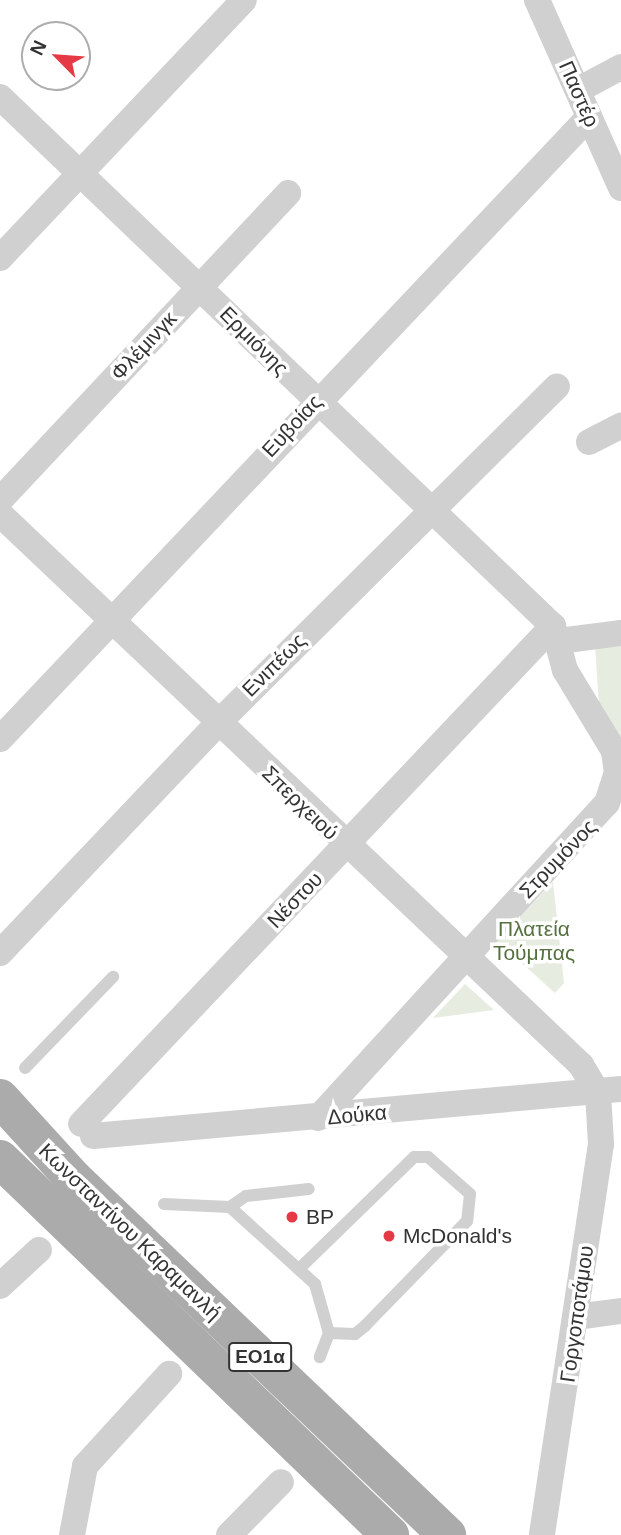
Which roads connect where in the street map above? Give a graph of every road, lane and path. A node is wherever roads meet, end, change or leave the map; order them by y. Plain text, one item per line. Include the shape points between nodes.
1 (244, 0) edge
2 (537, 0) edge
3 (621, 67) edge
4 (578, 90) junction
5 (0, 97) edge
6 (589, 117) junction
7 (82, 174) junction
8 (621, 188) edge
9 (288, 193) dead end
10 (0, 258) edge
11 (200, 286) junction
12 (557, 386) dead end
13 (314, 401) junction
14 (621, 426) edge
15 (589, 442) dead end
16 (0, 500) edge
17 (431, 511) junction
18 (0, 514) edge
19 (111, 623) junction
20 (551, 626) junction
21 (621, 633) edge
22 (217, 724) junction
23 (0, 739) edge
24 (346, 847) junction
25 (0, 953) edge
26 (462, 957) junction
27 (113, 977) dead end
28 (25, 1069) dead end
29 (609, 1091) edge
30 (0, 1098) edge
31 (318, 1118) junction
32 (87, 1130) joint
33 (0, 1159) edge
34 (309, 1189) dead end
35 (164, 1204) dead end
36 (230, 1207) junction
37 (39, 1250) dead end
38 (299, 1269) junction
39 (0, 1286) edge
40 (621, 1311) edge
41 (576, 1317) junction
42 (329, 1334) junction
43 (320, 1357) dead end
44 (169, 1374) dead end
45 (281, 1482) dead end
46 (72, 1535) edge
47 (229, 1535) edge
48 (390, 1535) edge
49 (447, 1535) edge
50 (542, 1535) edge

1 - 7 street
2 - 4 street, Παστέρ
3 - 4 street
4 - 6 street, Παστέρ
5 - 7 street, Ερμιόνης
6 - 8 street, Παστέρ
6 - 13 street, Ευβοίας
7 - 10 street
7 - 11 street, Ερμιόνης
9 - 11 street, Φλέμινγκ
11 - 13 street, Ερμιόνης
11 - 16 street, Φλέμινγκ
12 - 17 street, Ενιπέως
13 - 17 street, Ερμιόνης
13 - 19 street, Ευβοίας
14 - 15 street
17 - 20 street, Ερμιόνης
17 - 22 street, Ενιπέως
18 - 19 street, Σπερχειού
19 - 22 street, Σπερχειού
19 - 23 street, Ευβοίας
20 - 21 street
20 - 24 street, Νέστου
20 - 26 street, Στρυμόνος via 565,670 614,751 615,786 595,821
22 - 24 street, Σπερχειού
22 - 25 street, Ενιπέως
24 - 26 street, Σπερχειού
24 - 32 street, Νέστου
26 - 29 street, Σπερχειού
26 - 31 street, Στρυμόνος
27 - 28 lane
29 - 31 street, Δούκα
29 - 41 street, Γοργοποτάμου
30 - 49 main road, Κωνσταντίνου Καραμανλή / ΕΟ1α via 74,1179
31 - 32 street, Δούκα
33 - 48 main road, Κωνσταντίνου Καραμανλή / ΕΟ1α
34 - 36 lane via 246,1196
35 - 36 lane
36 - 38 lane
37 - 39 street
38 - 42 lane via 314,1284
38 - 42 lane via 414,1157 428,1157 470,1194 467,1221 365,1326 355,1334
40 - 41 street
41 - 50 street, Γοργοποτάμου
42 - 43 lane
44 - 46 street via 85,1466
45 - 47 street

